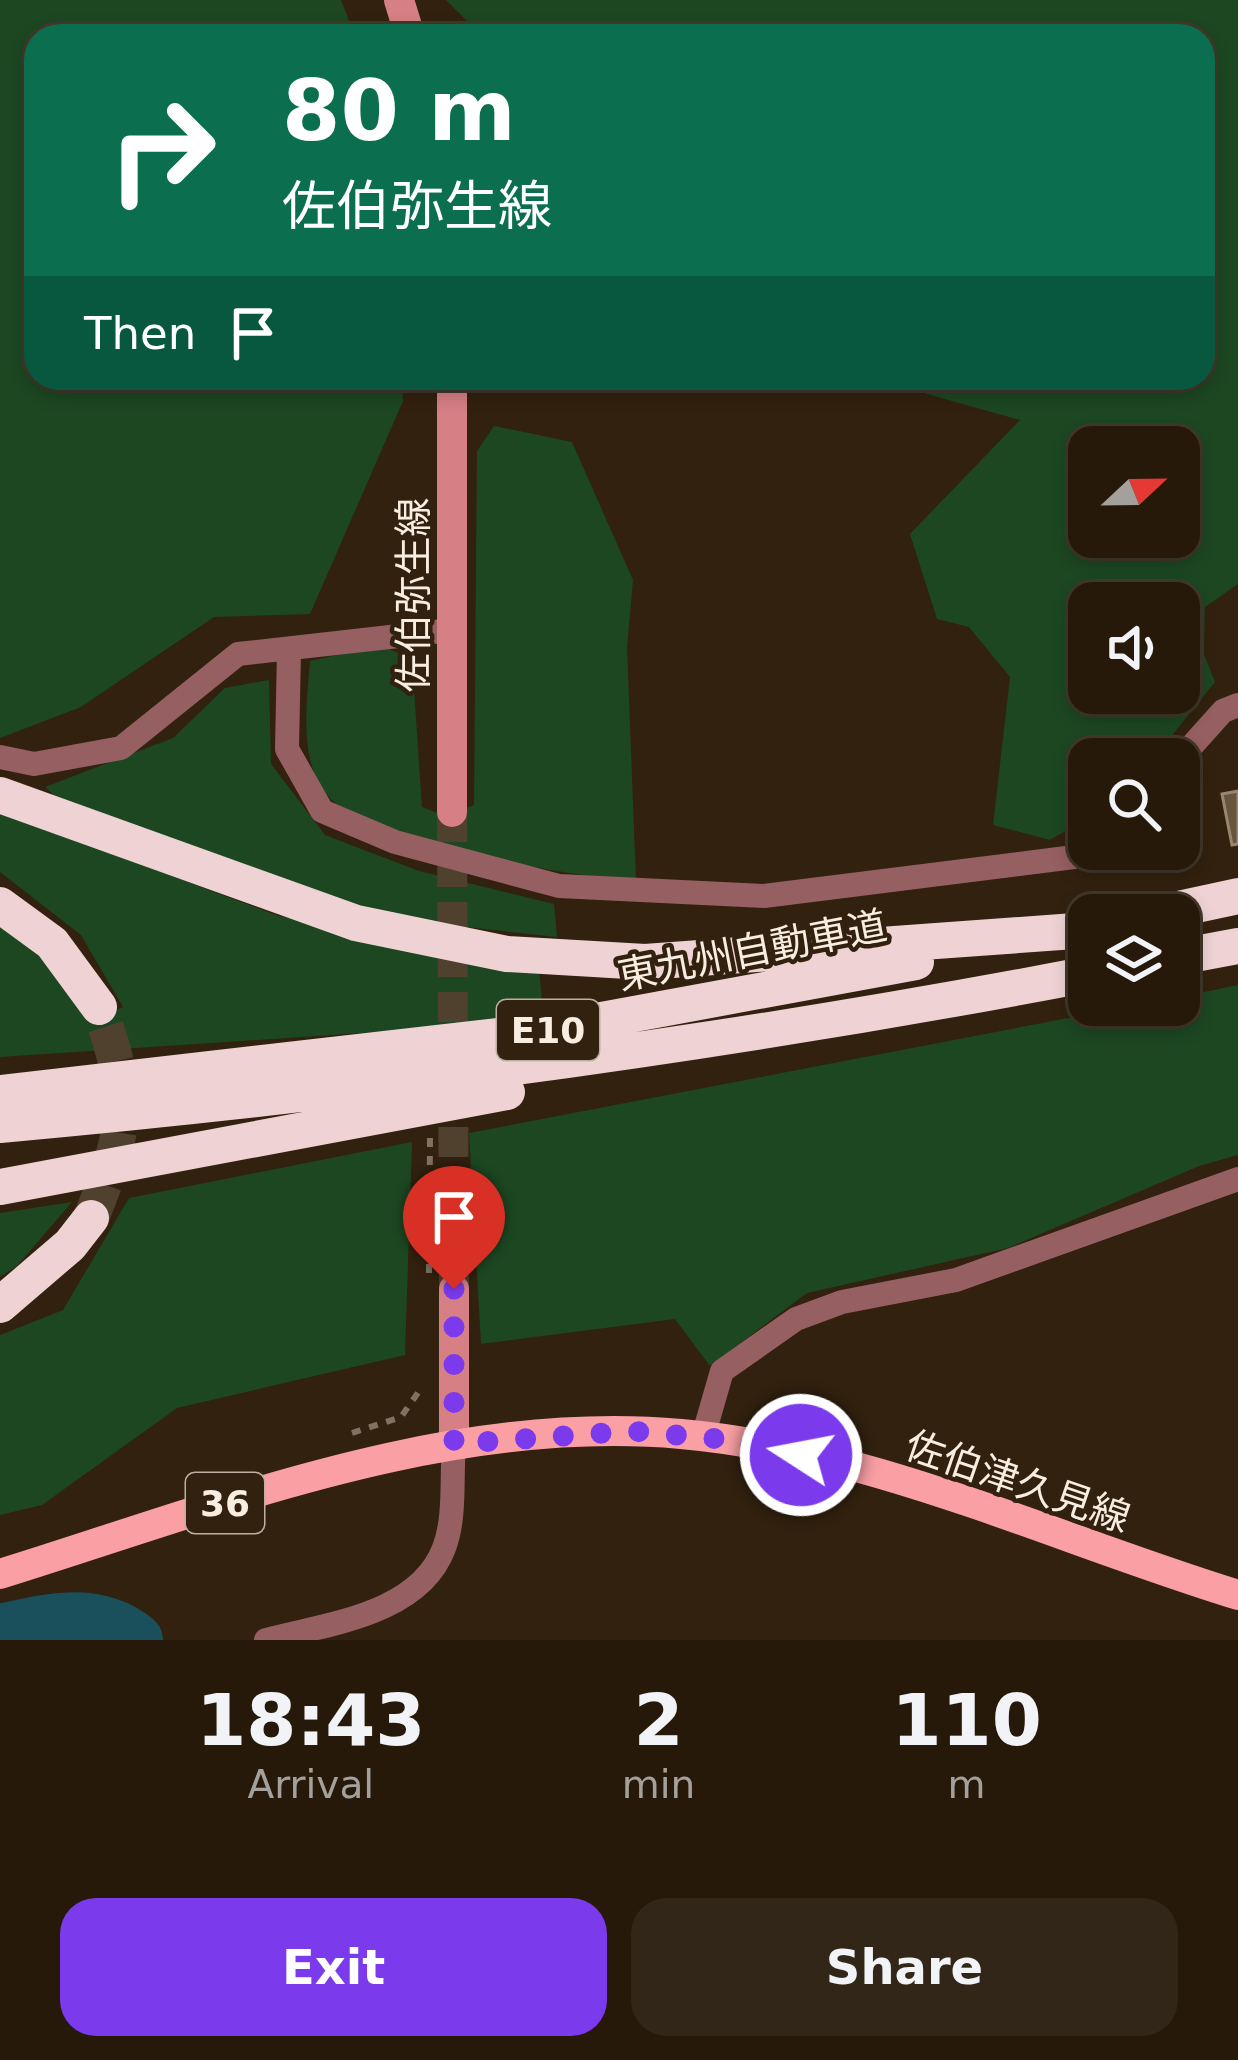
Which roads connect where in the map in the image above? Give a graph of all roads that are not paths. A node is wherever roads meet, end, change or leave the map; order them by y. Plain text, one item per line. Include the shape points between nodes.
1 (452, 390) edge
2 (452, 629) junction
3 (289, 650) junction
4 (1238, 705) edge
5 (1199, 738) edge
6 (0, 757) edge
7 (0, 795) edge
8 (452, 812) tunnel mouth
9 (1068, 858) edge
10 (1238, 896) edge
11 (0, 904) edge
12 (1200, 904) edge
13 (1068, 930) edge
14 (1068, 932) edge
15 (1238, 946) edge
16 (1200, 953) edge
17 (1068, 978) edge
18 (1022, 987) junction
19 (99, 1006) tunnel mouth
20 (0, 1093) edge
21 (0, 1125) edge
22 (1238, 1179) edge
23 (0, 1187) edge
24 (91, 1218) tunnel mouth
25 (442, 1285) tunnel mouth
26 (0, 1305) edge
27 (703, 1437) junction
28 (454, 1444) junction
29 (0, 1574) edge
30 (1238, 1595) edge
31 (266, 1640) edge

1 - 2 main road, 佐伯弥生線
2 - 3 street
2 - 8 main road, 佐伯弥生線
3 - 6 street via 238,654 122,748 34,764
3 - 9 street via 287,749 322,811 395,842 559,886 764,896
4 - 5 street
7 - 13 highway via 356,923 507,954 646,962
10 - 12 highway
11 - 19 highway via 52,943
14 - 20 highway, 東九州自動車道 / E10 via 542,1031
15 - 16 highway
17 - 18 highway, 東九州自動車道 / E10
18 - 21 highway, 東九州自動車道 / E10 via 593,1058
18 - 23 highway via 707,1055
22 - 27 street via 956,1280 796,1318 722,1370
24 - 26 highway
25 - 28 main road
27 - 28 main road, 佐伯津久見線 / 36 via 631,1431
27 - 30 main road, 佐伯津久見線 / 36 via 914,1485
28 - 29 main road, 佐伯津久見線 / 36 via 284,1486
28 - 31 street via 449,1532 428,1574 391,1603

